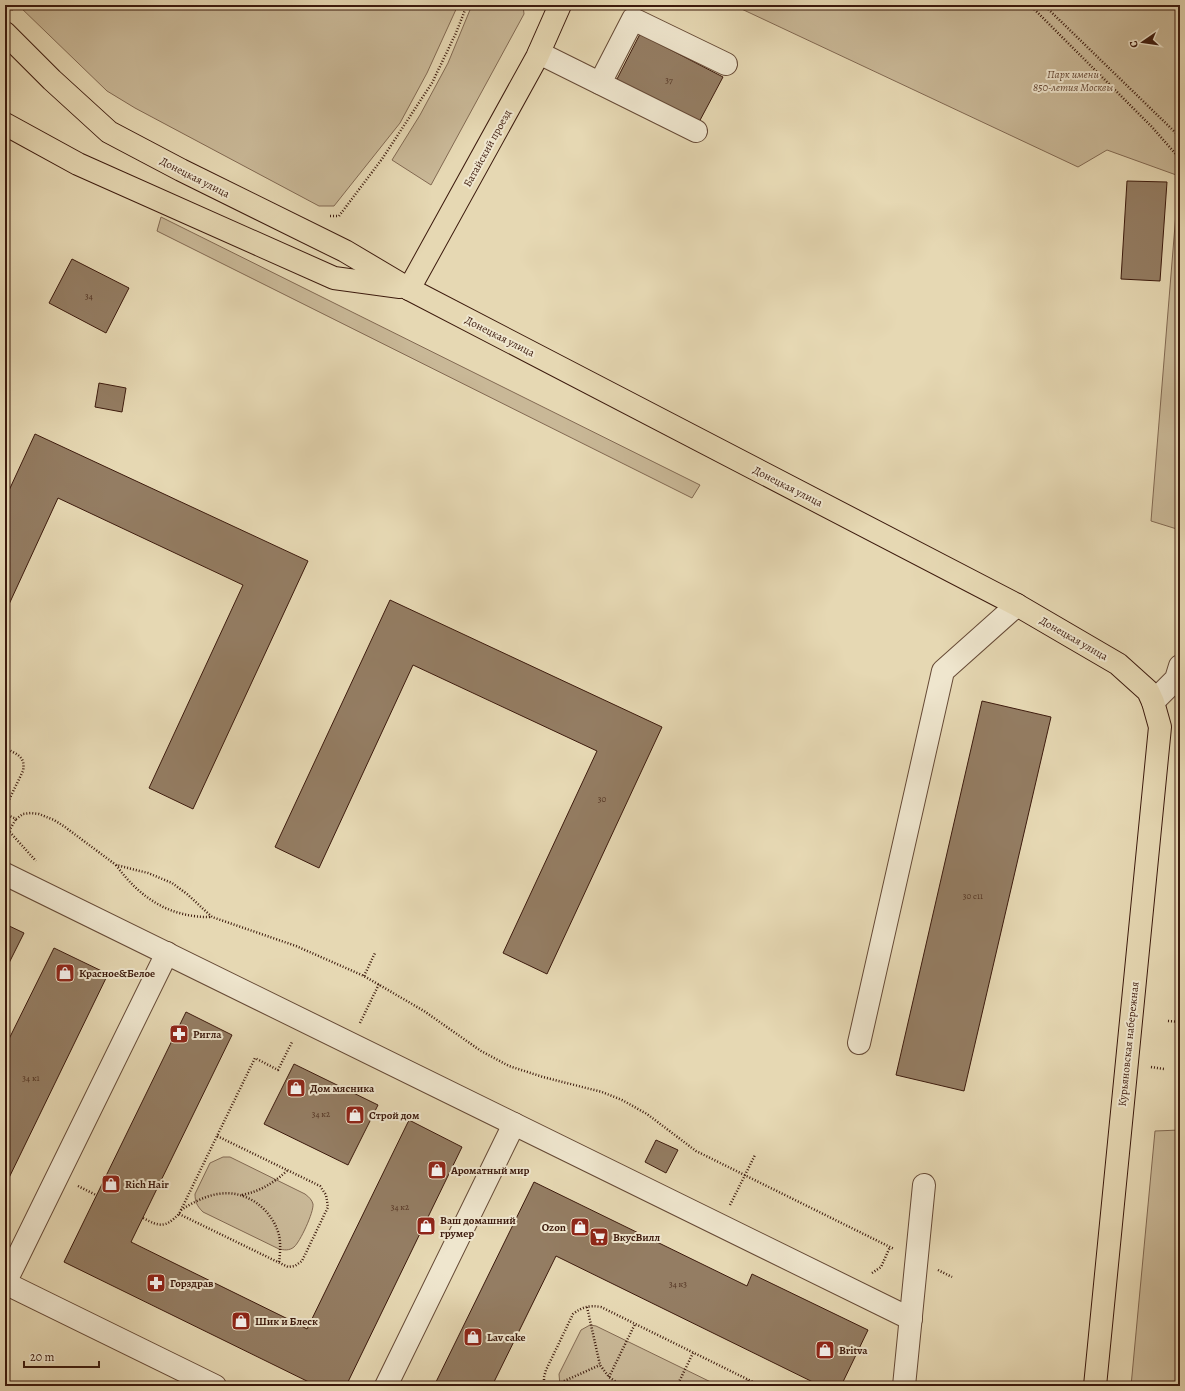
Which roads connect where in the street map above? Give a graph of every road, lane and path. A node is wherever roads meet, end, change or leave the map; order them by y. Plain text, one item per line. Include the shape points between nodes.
1 (8, 5) edge
2 (467, 5) edge
3 (560, 5) edge
4 (1030, 5) edge
5 (1044, 5) edge
6 (13, 10) dead end
7 (5, 33) edge
8 (539, 53) junction
9 (726, 64) dead end
10 (600, 83) junction
11 (5, 124) edge
12 (696, 131) dead end
13 (1180, 137) edge
14 (1180, 159) edge
15 (325, 216) dead end
16 (409, 289) junction
17 (1017, 605) junction
18 (1180, 666) edge
19 (1153, 702) junction
20 (5, 748) edge
21 (5, 808) edge
22 (5, 814) edge
23 (16, 820) junction
24 (9, 832) dead end
25 (116, 865) junction
26 (5, 874) edge
27 (212, 917) junction
28 (167, 953) junction
29 (375, 953) dead end
30 (364, 976) junction
31 (379, 984) junction
32 (303, 1020) junction
33 (1168, 1021) dead end
34 (1180, 1022) edge
35 (350, 1043) junction
36 (860, 1044) dead end
37 (514, 1124) junction
38 (217, 1136) junction
39 (755, 1155) dead end
40 (287, 1171) junction
41 (745, 1175) junction
42 (924, 1185) dead end
43 (241, 1195) junction
44 (180, 1210) junction
45 (179, 1214) junction
46 (143, 1218) dead end
47 (720, 1225) junction
48 (917, 1260) junction
49 (279, 1263) junction
50 (952, 1277) dead end
51 (5, 1283) edge
52 (586, 1306) junction
53 (911, 1319) junction
54 (635, 1324) junction
55 (693, 1353) junction
56 (600, 1365) junction
57 (609, 1377) junction
58 (748, 1380) junction
59 (215, 1386) edge
60 (386, 1386) edge
61 (544, 1386) edge
62 (553, 1386) edge
63 (622, 1386) edge
64 (677, 1386) edge
65 (745, 1386) edge
66 (761, 1386) edge
67 (904, 1386) edge
68 (1095, 1386) edge

1 - 6 path
2 - 15 path via 432,83 382,159 339,216
3 - 8 main road, Батайский проезд
4 - 14 path
5 - 13 path
7 - 16 main road, Донецкая улица via 109,132 345,251
8 - 10 lane
8 - 16 main road, Батайский проезд
9 - 10 lane via 633,19
10 - 12 lane
11 - 16 main road, Донецкая улица via 78,164 334,278
16 - 17 main road, Донецкая улица
17 - 19 main road, Донецкая улица via 1118,664 1148,691
17 - 36 lane via 943,671
18 - 19 lane via 1176,678
19 - 68 main road, Курьяновская набережная via 1160,727
20 - 21 path via 19,755 24,765
22 - 23 path
23 - 24 path
23 - 25 path via 23,814 31,813 54,820
25 - 27 path via 148,873 172,883
25 - 27 path via 137,890 163,907 183,914
26 - 28 lane
27 - 30 path via 317,954
28 - 32 lane
28 - 51 lane
29 - 30 path
30 - 31 path
31 - 35 path
31 - 41 path via 424,1011 481,1051 509,1066 622,1100 647,1114 696,1151
32 - 35 lane
32 - 38 path via 278,1070 255,1058
33 - 34 path
35 - 37 lane
37 - 47 lane
37 - 60 lane
38 - 40 path
38 - 44 path
39 - 41 path
40 - 43 path via 272,1184 256,1192
40 - 49 path via 320,1186 326,1195 328,1207 302,1261 288,1267
41 - 47 path
41 - 48 path
42 - 48 lane
43 - 44 path via 212,1195
43 - 49 path via 261,1207 276,1226 280,1248
44 - 45 path
45 - 46 path via 164,1225 156,1225
45 - 49 path
47 - 53 lane
48 - 50 path
48 - 53 lane
51 - 59 lane
52 - 54 path via 601,1308
52 - 56 path
52 - 61 path via 573,1314 546,1370
53 - 67 lane
54 - 55 path
54 - 57 path
55 - 58 path
55 - 64 path
56 - 57 path
56 - 62 path
57 - 63 path
58 - 65 path
58 - 66 path

